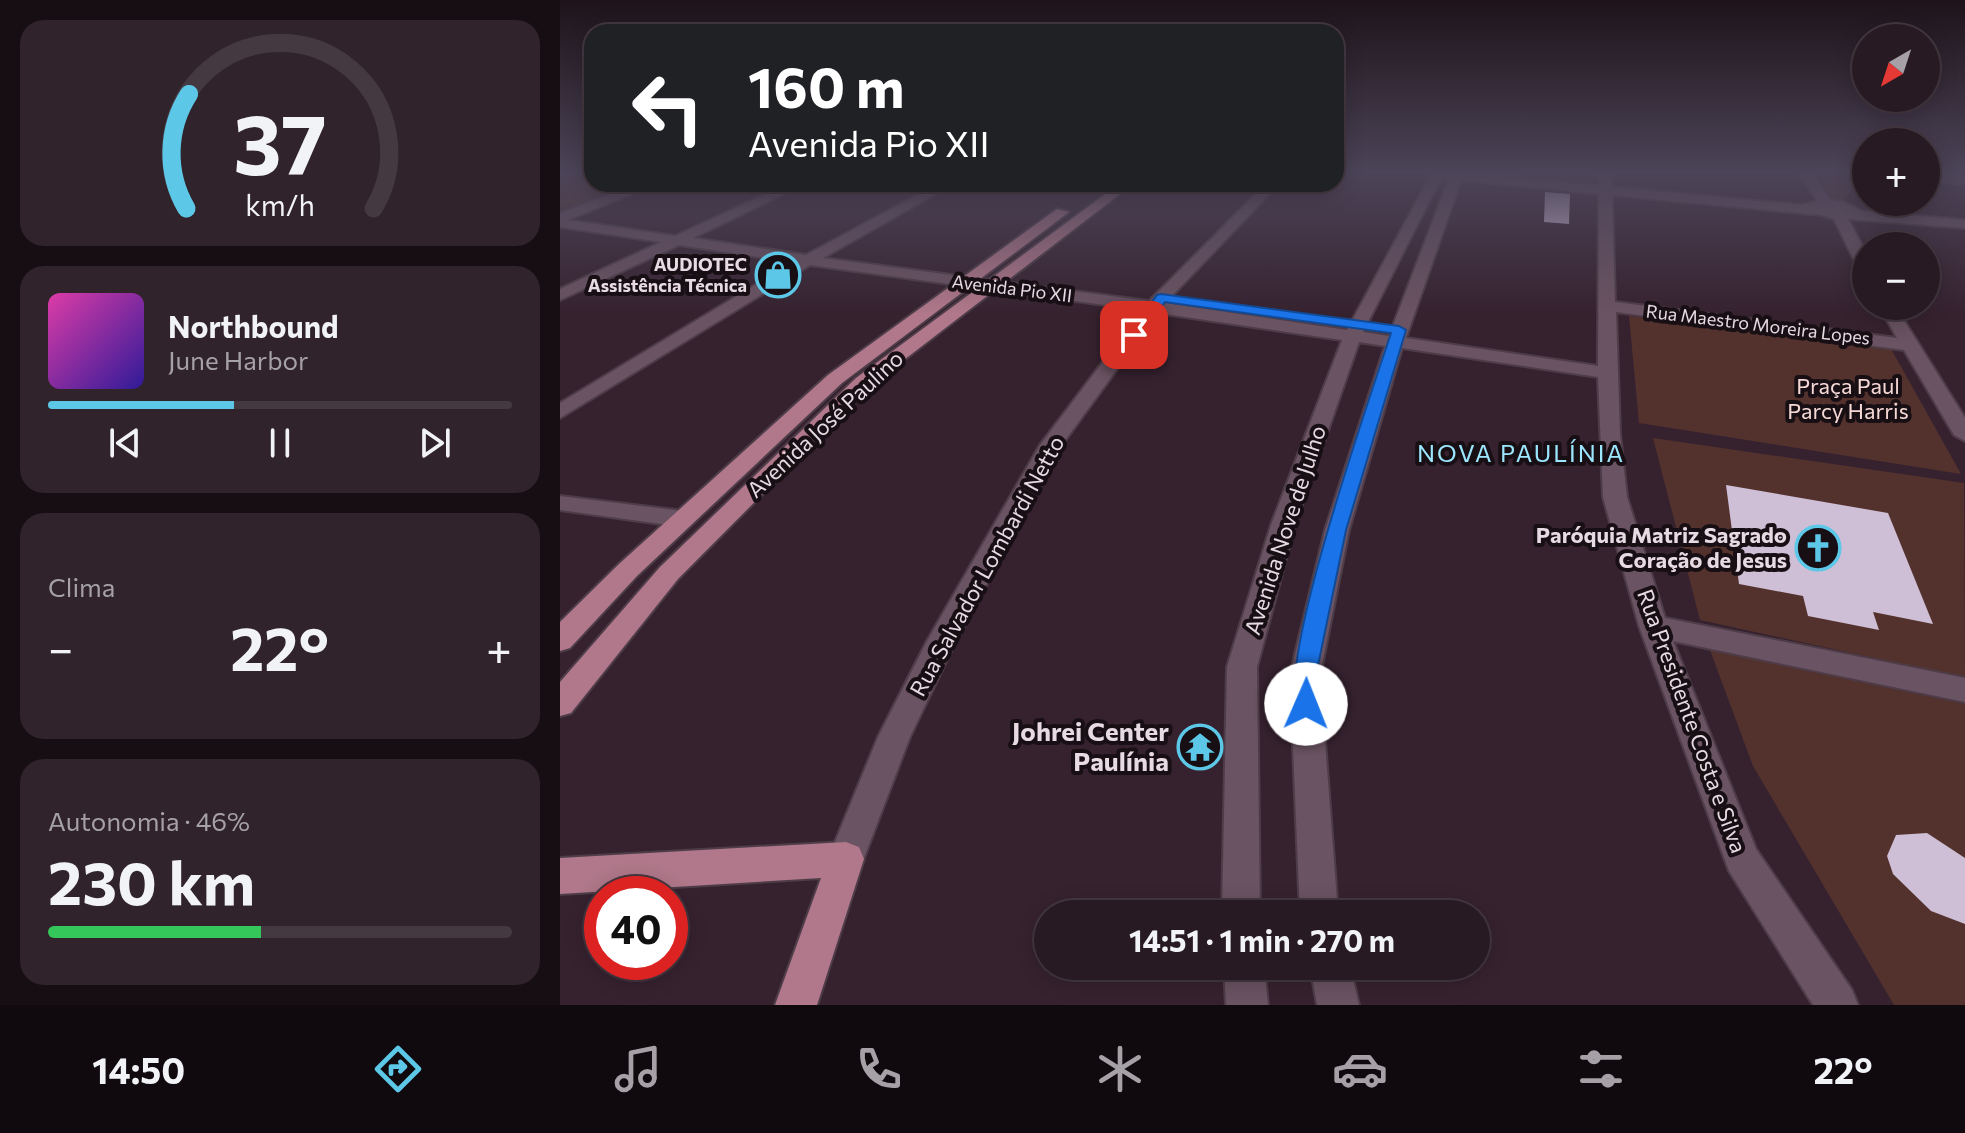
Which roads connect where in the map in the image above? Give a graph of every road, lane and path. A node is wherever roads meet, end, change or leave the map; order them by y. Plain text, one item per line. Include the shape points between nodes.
1 (574, 220) edge
2 (717, 220) edge
3 (881, 220) edge
4 (1053, 220) edge
5 (1072, 220) edge
6 (1238, 220) edge
7 (1417, 220) edge
8 (1430, 220) edge
9 (1606, 220) edge
10 (1923, 220) edge
11 (1965, 224) edge
12 (680, 236) junction
13 (815, 256) junction
14 (981, 280) junction
15 (560, 295) edge
16 (1158, 302) junction
17 (1607, 306) junction
18 (1895, 320) edge
19 (1355, 330) junction
20 (1397, 336) junction
21 (1908, 345) junction
22 (1607, 365) junction
23 (560, 412) edge
24 (1958, 415) edge
25 (1965, 435) edge
26 (560, 503) edge
27 (683, 519) junction
28 (1653, 626) junction
29 (560, 640) edge
30 (1965, 690) edge
31 (560, 704) edge
32 (846, 859) junction
33 (560, 876) edge
34 (1241, 900) edge
35 (1318, 900) edge
36 (1245, 980) edge
37 (1333, 980) edge
38 (796, 1005) edge
39 (1247, 1005) edge
40 (1338, 1005) edge
41 (1837, 1005) edge

1 - 12 street, Avenida Pio XII
2 - 12 street
3 - 13 street
4 - 14 main road, Avenida José Paulino
5 - 14 main road, Avenida José Paulino
6 - 16 street, Rua Salvador Lombardi Netto
7 - 19 street, Avenida Nove de Julho
8 - 20 street
9 - 17 street, Rua Presidente Costa e Silva
10 - 11 street
12 - 13 street, Avenida Pio XII
12 - 15 street
13 - 14 street, Avenida Pio XII
13 - 23 street
14 - 16 street, Avenida Pio XII
14 - 27 main road, Avenida José Paulino via 835,379
14 - 31 main road, Avenida José Paulino via 863,382 669,573
16 - 19 street, Avenida Pio XII
16 - 32 street, Rua Salvador Lombardi Netto via 1051,445 894,737
17 - 21 street, Rua Maestro Moreira Lopes
17 - 22 street, Rua Presidente Costa e Silva
18 - 21 street
19 - 20 street, Avenida Pio XII
19 - 34 street, Avenida Nove de Julho via 1283,525 1242,667
20 - 22 street, Avenida Pio XII
20 - 35 street via 1337,530 1305,675
21 - 24 street
22 - 28 street, Rua Presidente Costa e Silva via 1615,497
24 - 25 street
26 - 27 street
27 - 29 main road, Avenida José Paulino
28 - 30 street
28 - 41 street, Rua Presidente Costa e Silva via 1742,859
32 - 33 main road
32 - 38 main road, Rua Salvador Lombardi Netto
36 - 39 street
37 - 40 street

